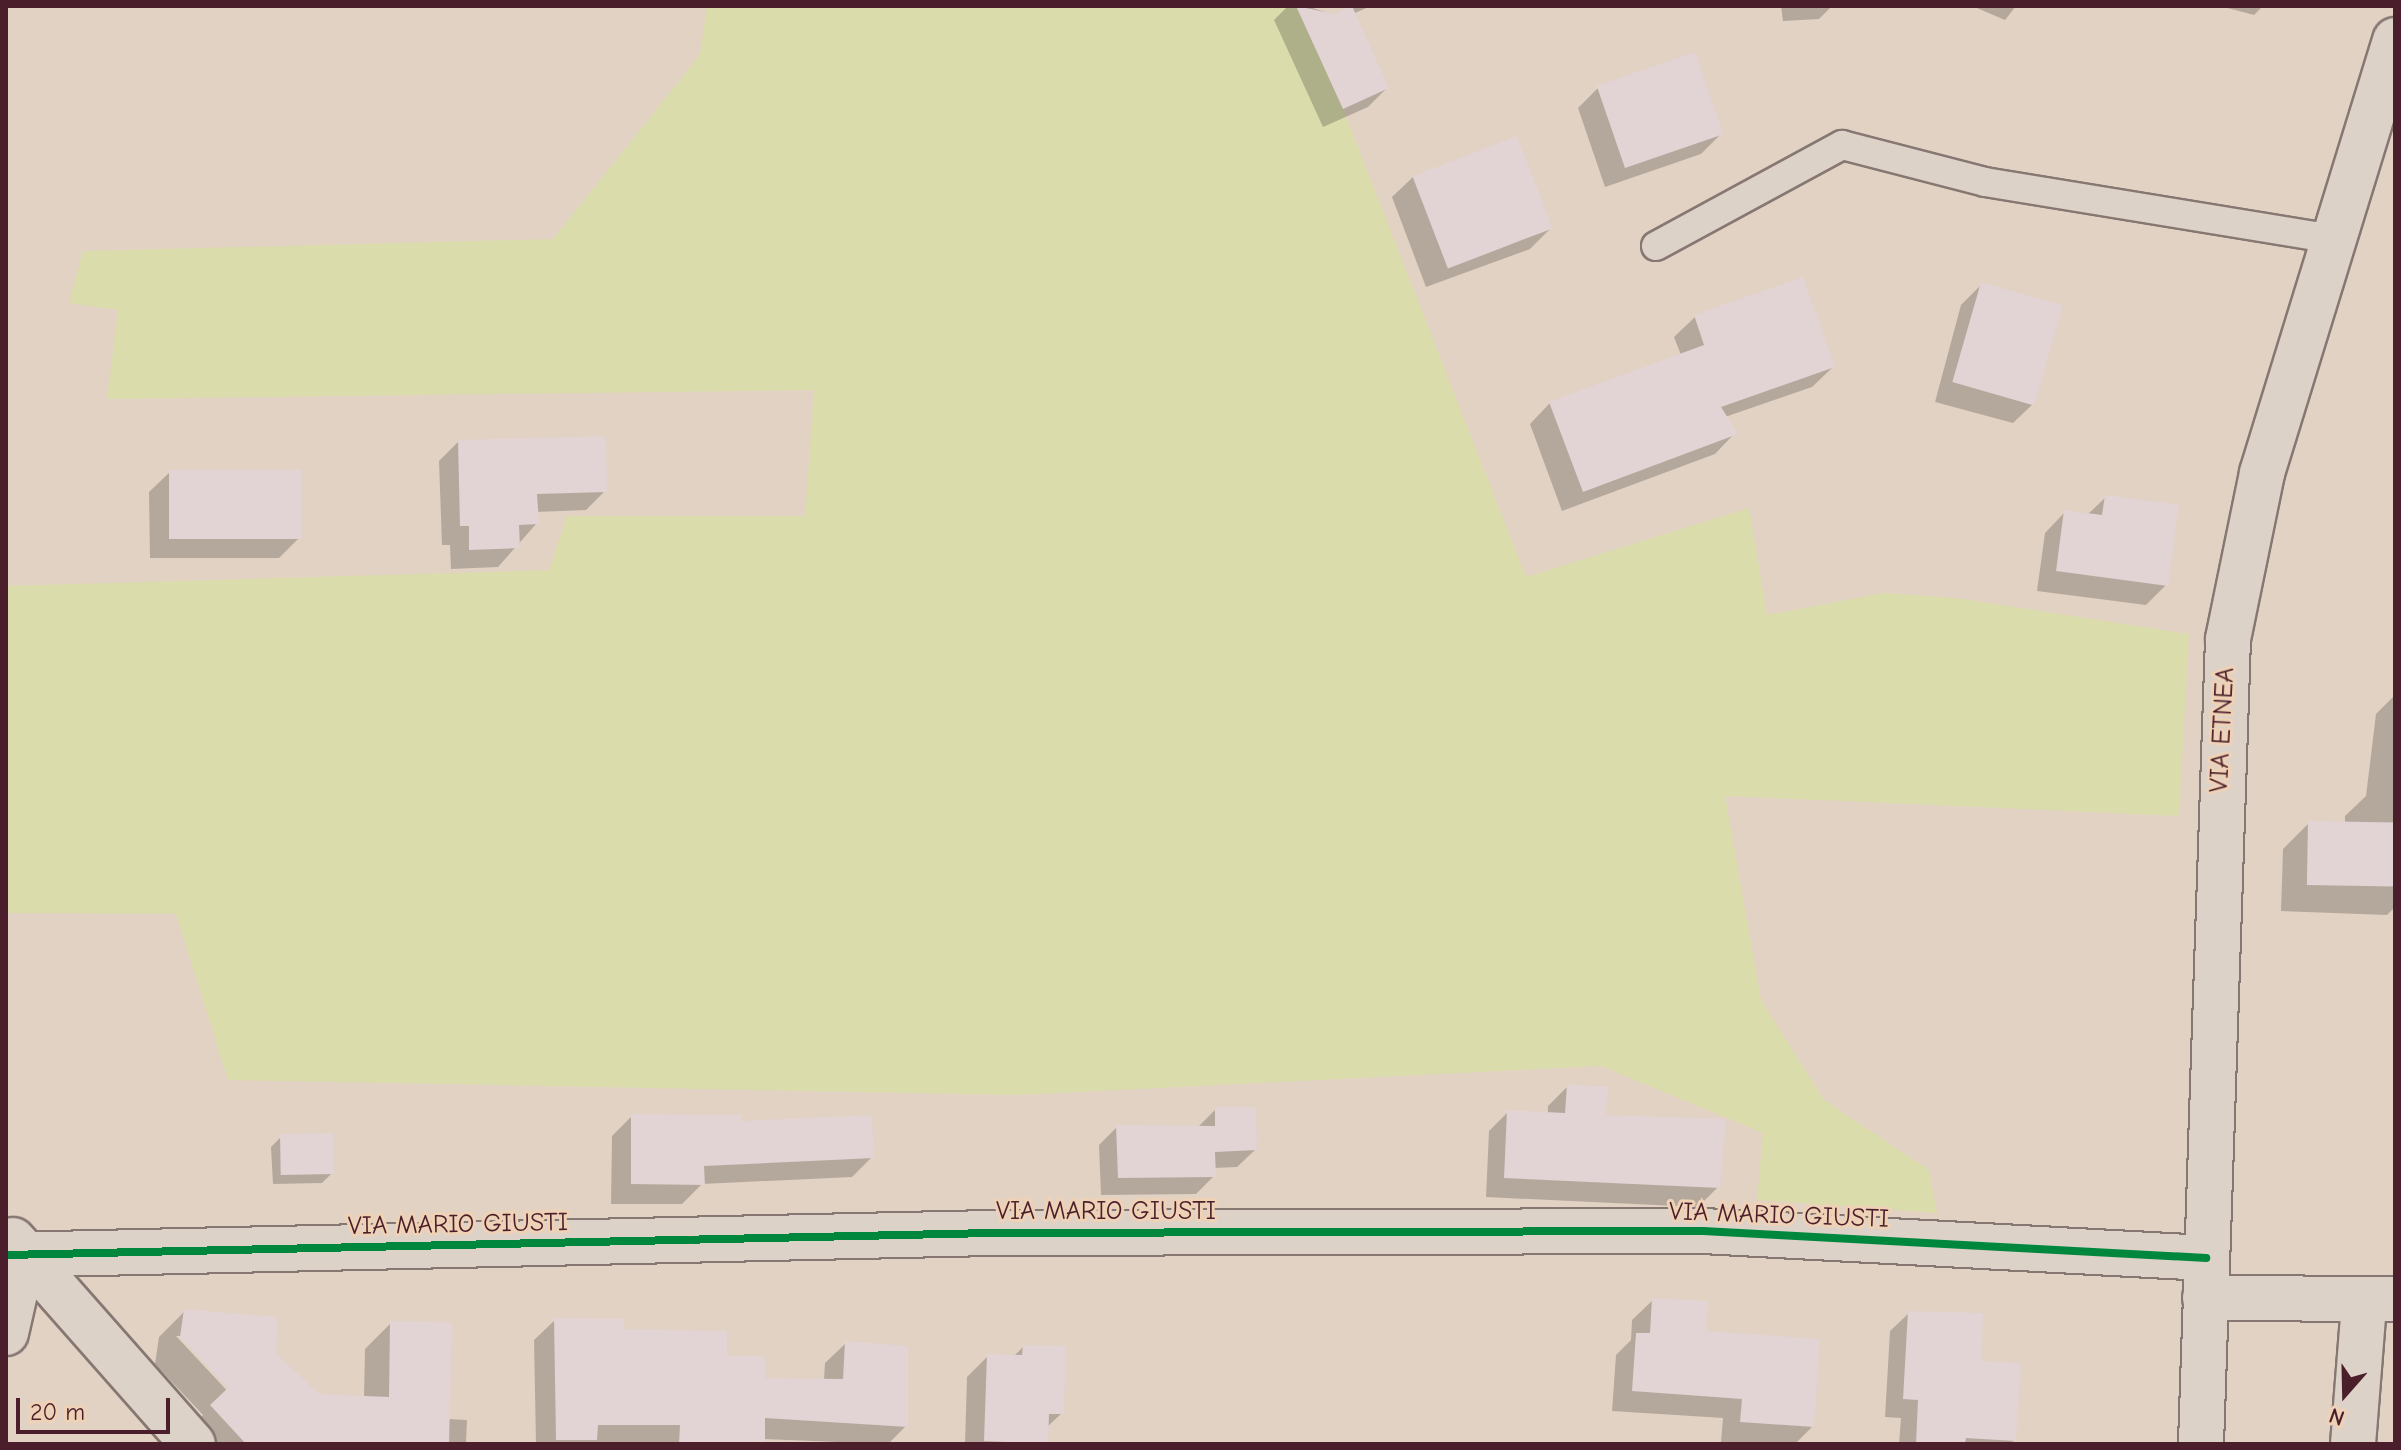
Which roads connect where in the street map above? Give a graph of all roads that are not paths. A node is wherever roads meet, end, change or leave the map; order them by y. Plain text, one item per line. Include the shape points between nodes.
1 (2391, 64) edge
2 (2333, 239) junction
3 (1656, 246) dead end
4 (12, 1247) edge
5 (2205, 1278) junction
6 (2379, 1301) edge
7 (6, 1333) edge
8 (193, 1444) edge
9 (2201, 1444) edge
10 (2353, 1444) edge

1 - 2 street, VIA ETNEA
2 - 3 lane via 1985,182 1842,145
2 - 5 street, VIA ETNEA via 2258,486 2228,639
4 - 5 street, VIA MARIO GIUSTI via 988,1233 1703,1231
4 - 7 street
4 - 8 street
5 - 6 street, VIA MARIO GIUSTI
5 - 9 street, VIA ETNEA
6 - 10 street

